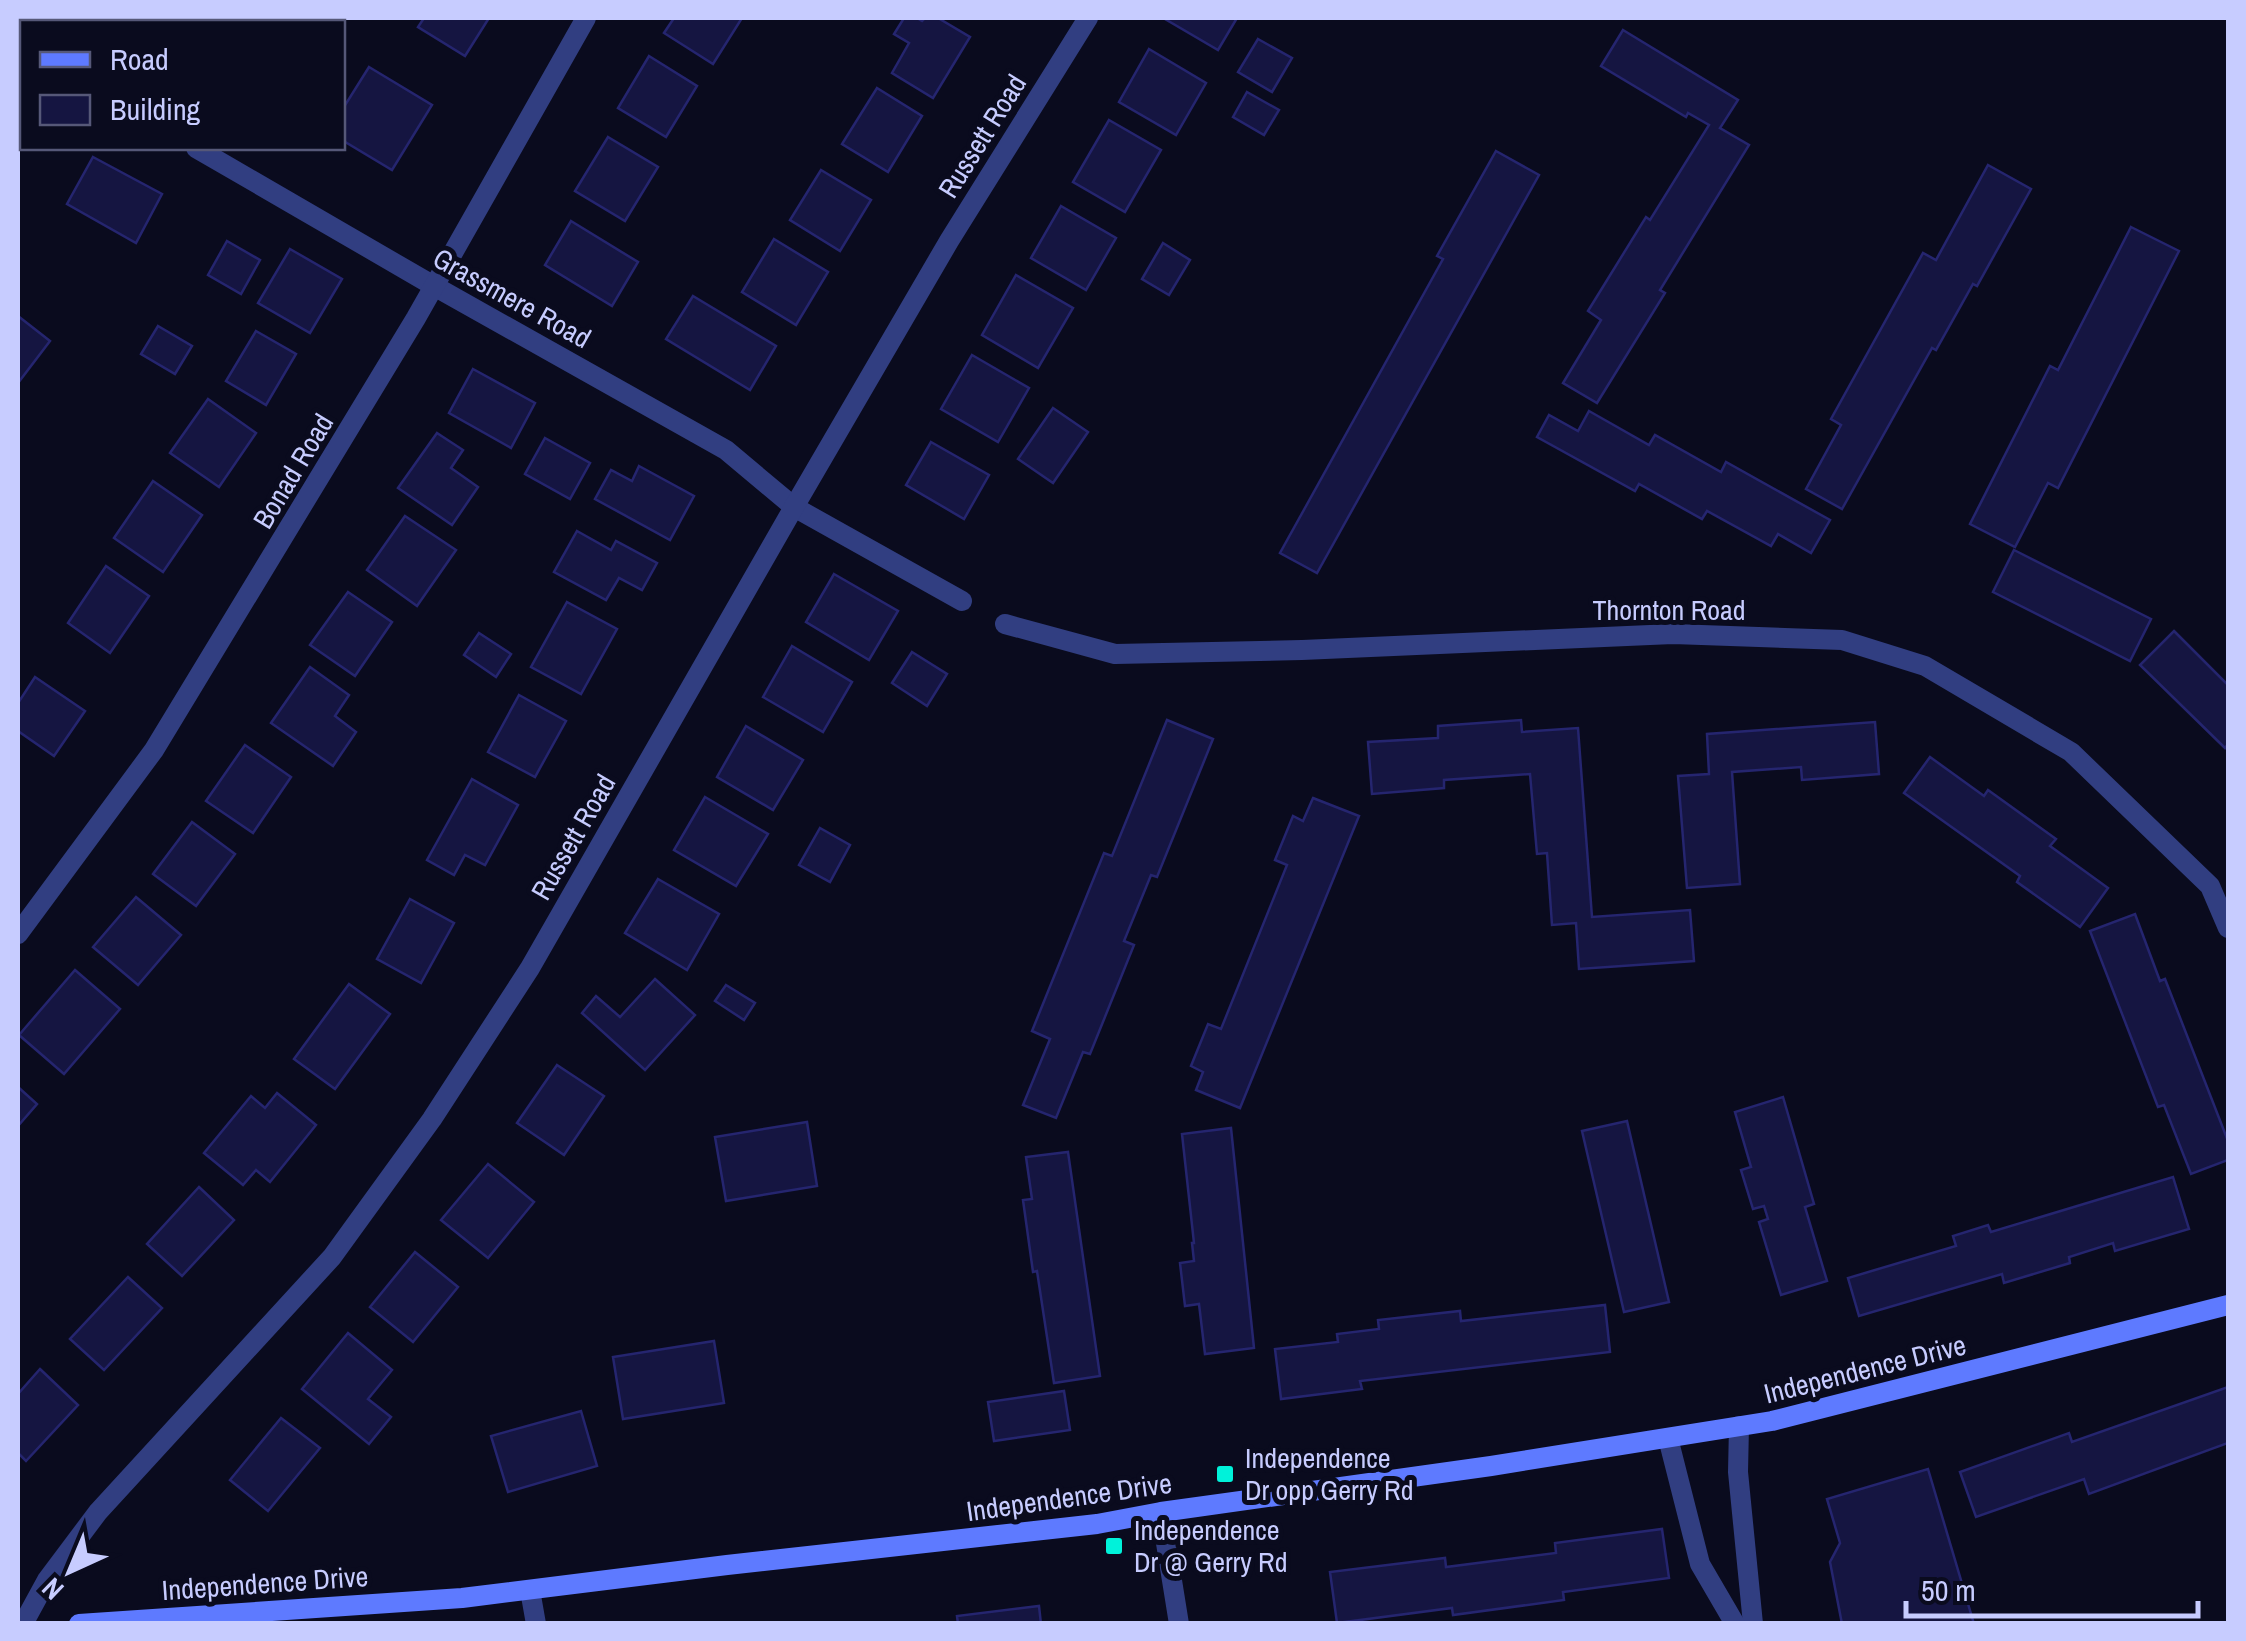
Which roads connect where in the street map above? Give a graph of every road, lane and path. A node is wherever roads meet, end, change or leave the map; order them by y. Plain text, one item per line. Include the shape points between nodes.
1 (586, 18) edge
2 (1088, 18) edge
3 (199, 150) edge
4 (434, 286) junction
5 (794, 506) junction
6 (962, 601) dead end
7 (1005, 624) dead end
8 (2228, 928) edge
9 (18, 934) edge
10 (2228, 1306) edge
11 (1739, 1426) junction
12 (1668, 1438) junction
13 (1161, 1512) junction
14 (530, 1590) junction
15 (23, 1624) edge
16 (79, 1624) edge
17 (536, 1624) edge
18 (1180, 1624) edge
19 (1735, 1624) edge
20 (1753, 1624) edge

1 - 4 street, Bonad Road
2 - 5 street, Russett Road
3 - 4 street, Grassmere Road
4 - 5 street, Grassmere Road via 726,450
4 - 9 street, Bonad Road via 154,750
5 - 6 street
5 - 15 street, Russett Road via 530,968 432,1119 332,1257 98,1512 46,1580
7 - 8 street, Thornton Road via 1116,654 1673,634 1842,640 1925,666 2071,752 2210,886
10 - 11 main road, Independence Drive
11 - 12 main road, Independence Drive
11 - 20 street
12 - 13 main road, Independence Drive
12 - 19 street via 1700,1564
13 - 14 main road, Independence Drive
13 - 18 street
14 - 16 main road, Independence Drive
14 - 17 street

